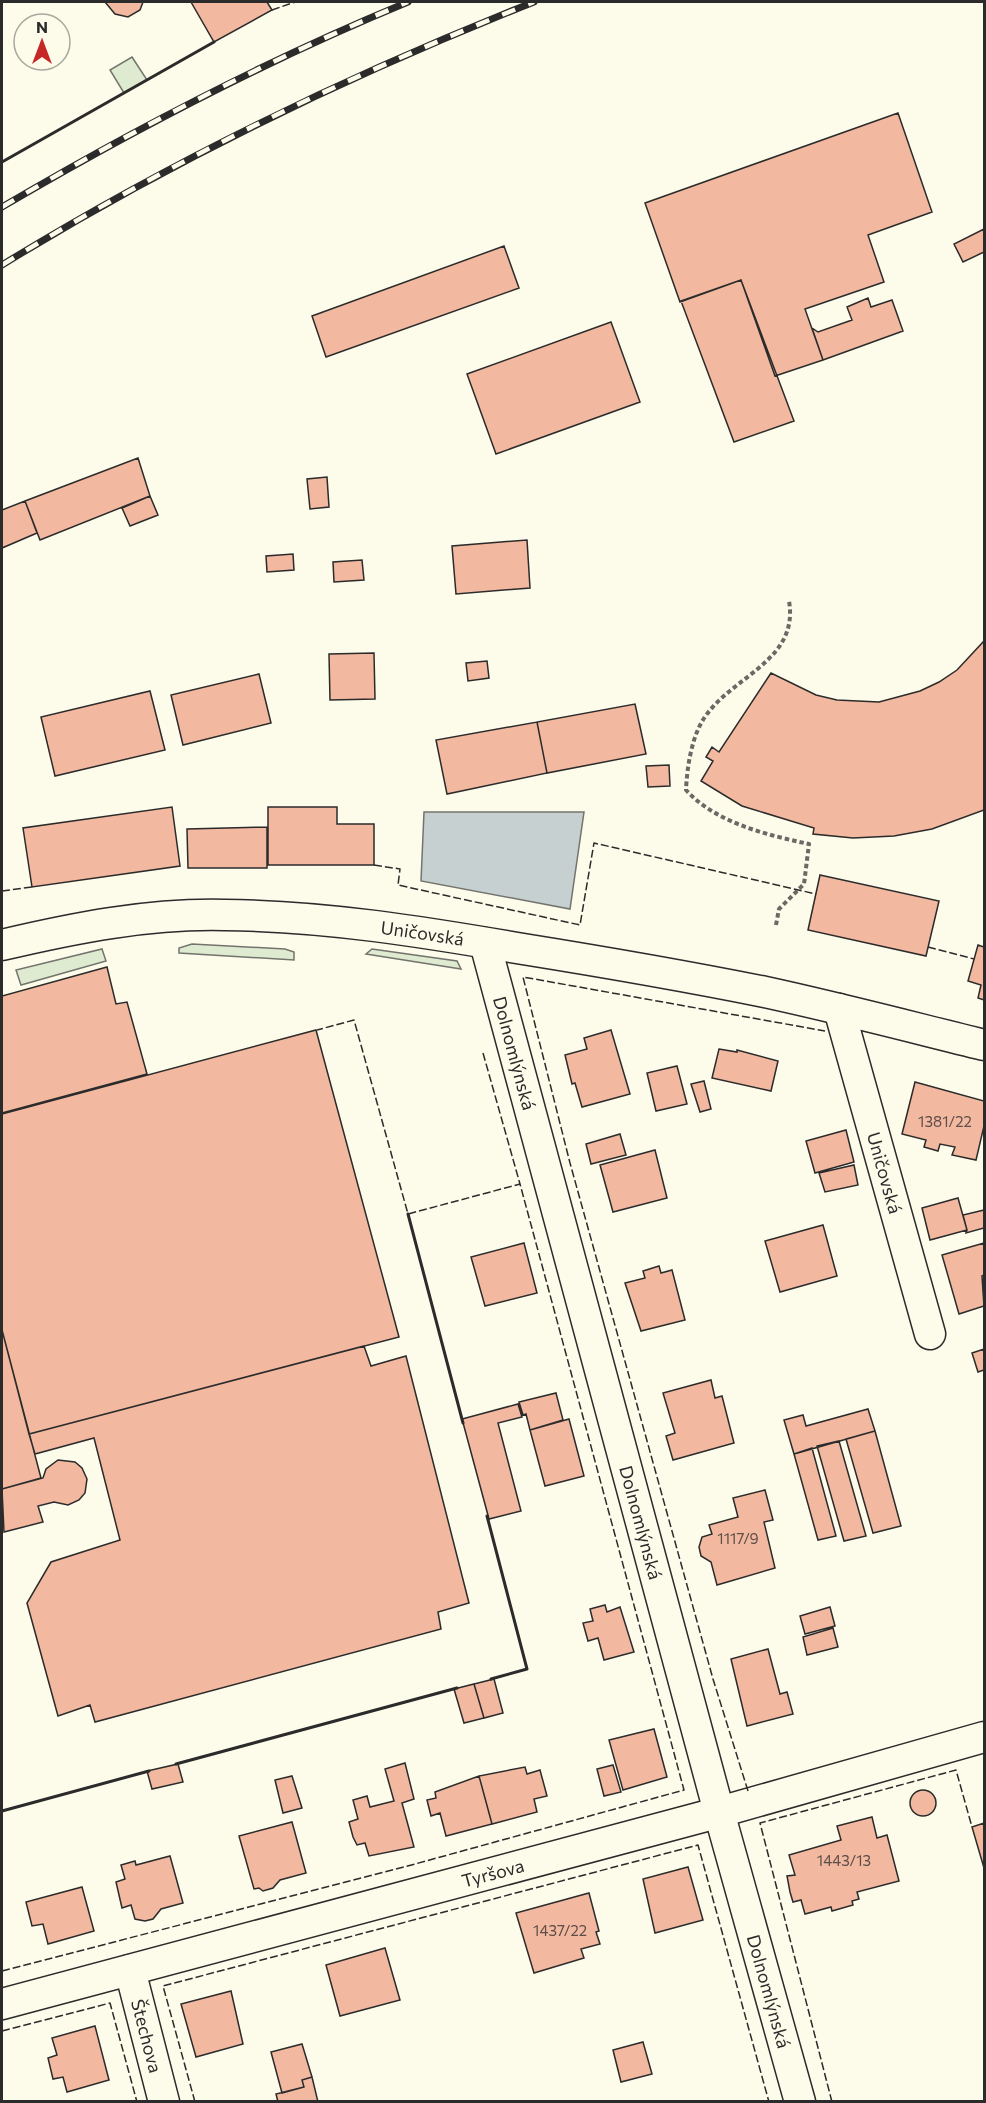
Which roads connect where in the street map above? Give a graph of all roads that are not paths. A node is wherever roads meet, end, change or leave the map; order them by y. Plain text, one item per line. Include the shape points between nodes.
1 (485, 943) junction
2 (2, 945) edge
3 (840, 1009) junction
4 (984, 1045) edge
5 (930, 1334) dead end
6 (984, 1737) edge
7 (719, 1812) junction
8 (130, 1970) junction
9 (2, 2004) edge
10 (164, 2102) edge
11 (800, 2102) edge

1 - 2 street, Uničovská via 371,924 223,914 72,929
1 - 3 street, Uničovská
1 - 7 street, Dolnomlýnská
3 - 4 street, Uničovská
3 - 5 street, Uničovská
6 - 7 street, Tyršova
7 - 8 street, Tyršova
7 - 11 street, Dolnomlýnská
8 - 9 street, Tyršova
8 - 10 street, Štechova

